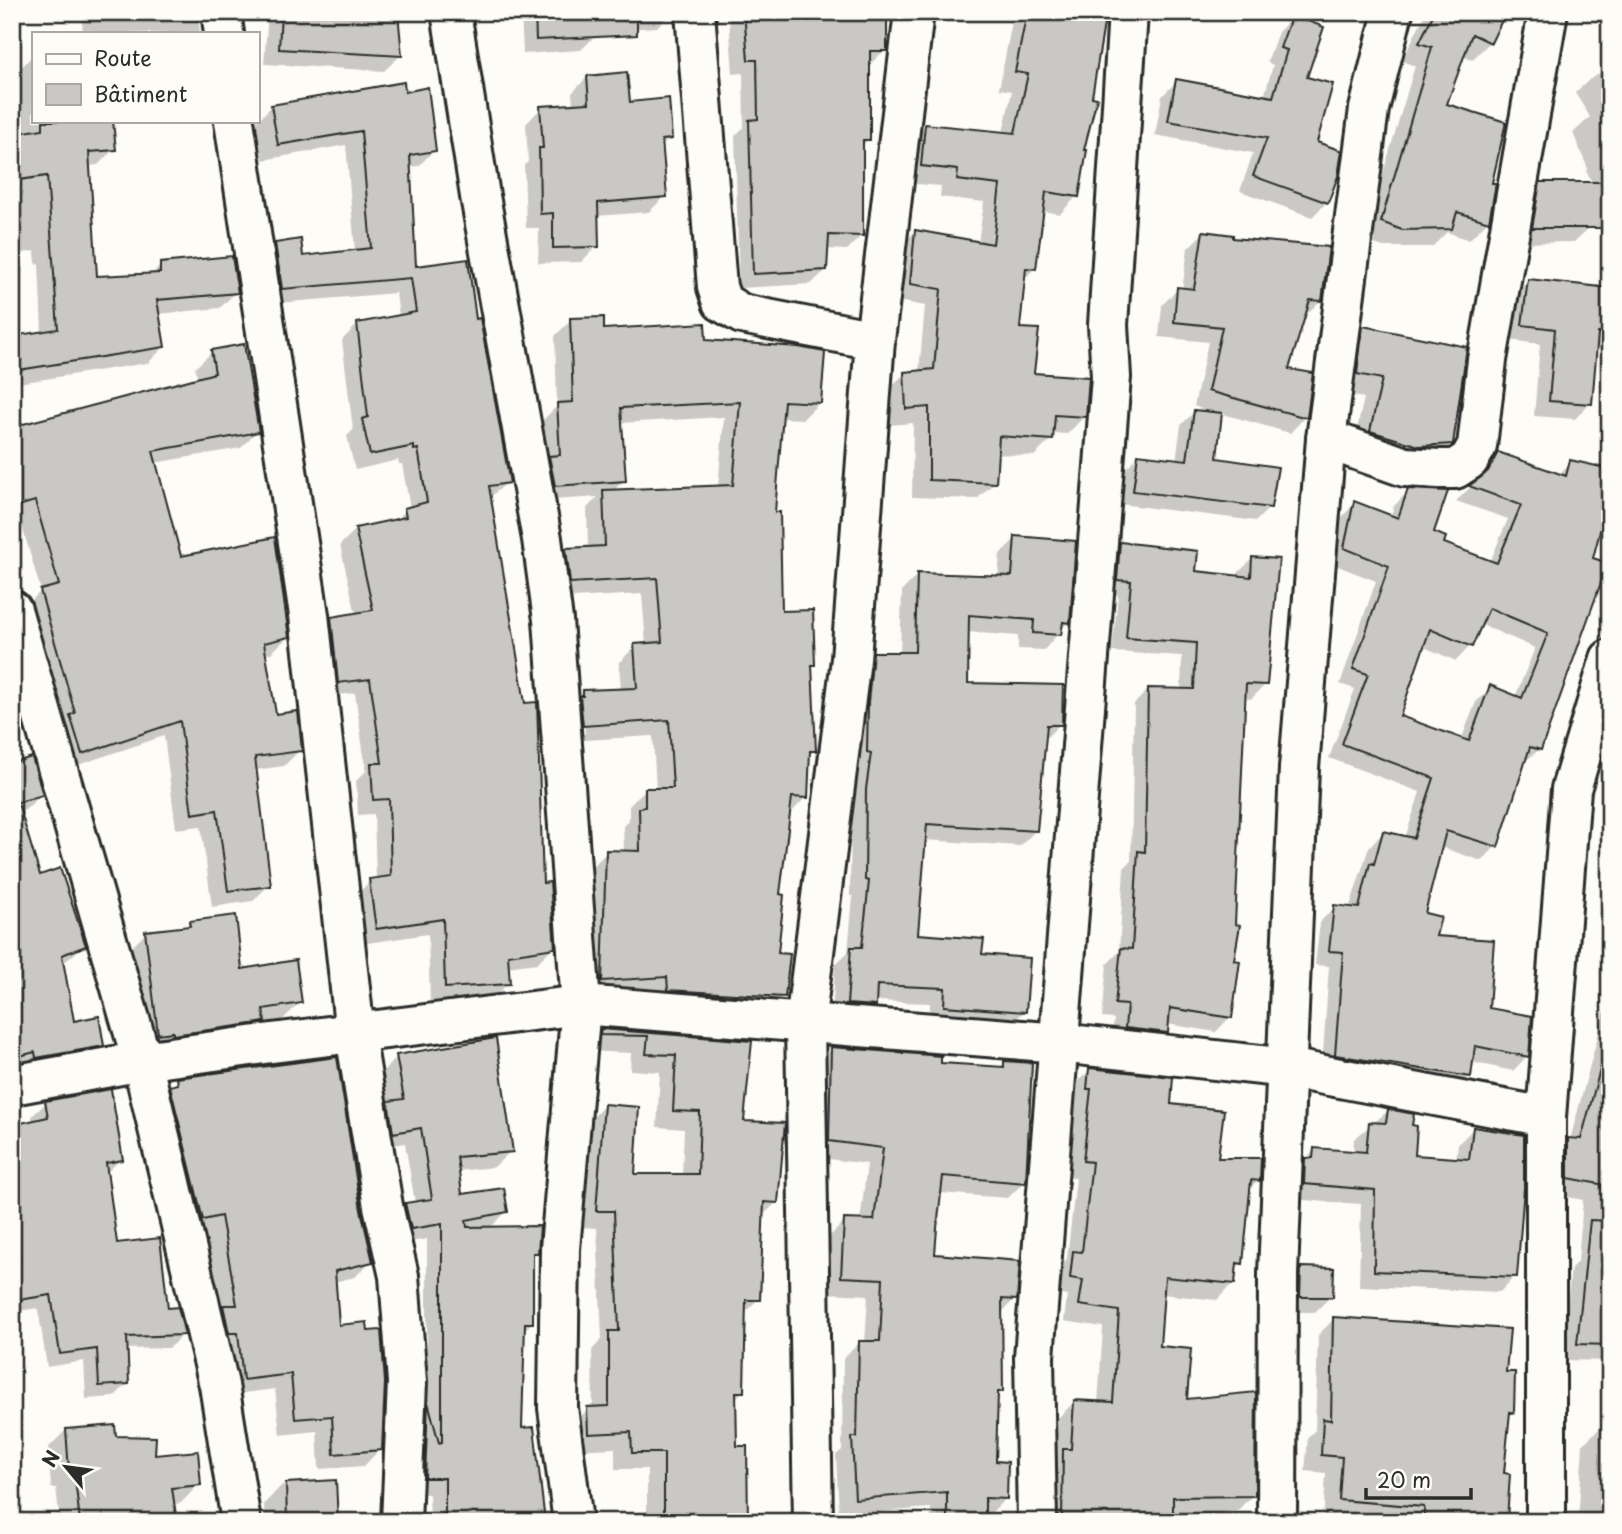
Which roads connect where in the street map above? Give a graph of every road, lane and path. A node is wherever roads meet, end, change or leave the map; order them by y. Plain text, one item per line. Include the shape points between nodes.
1 (221, 12) edge
2 (451, 12) edge
3 (695, 12) edge
4 (914, 12) edge
5 (1128, 12) edge
6 (1393, 12) edge
7 (1548, 12) edge
8 (224, 32) edge
9 (234, 122) edge
10 (875, 340) junction
11 (1326, 439) junction
12 (12, 610) edge
13 (1610, 659) edge
14 (580, 1005) junction
15 (805, 1024) junction
16 (355, 1034) junction
17 (1060, 1043) junction
18 (142, 1061) junction
19 (1287, 1068) junction
20 (12, 1085) edge
21 (1546, 1117) junction
22 (241, 1522) edge
23 (401, 1522) edge
24 (573, 1522) edge
25 (813, 1522) edge
26 (1037, 1522) edge
27 (1277, 1522) edge
28 (1546, 1522) edge

1 - 8 street
2 - 14 street via 548,579
3 - 10 street via 717,287 722,302 742,314
4 - 10 street
5 - 17 street via 1108,326 1111,377
6 - 11 street via 1369,109
7 - 11 street via 1494,319 1478,446 1462,465 1439,469 1405,467
9 - 16 street via 309,615
10 - 15 street via 851,659
11 - 19 street via 1299,768
12 - 18 street
13 - 21 street via 1571,789
14 - 15 street
14 - 16 street
14 - 24 street via 560,1249 558,1408
15 - 17 street
15 - 25 street
16 - 18 street
16 - 23 street via 399,1276 407,1382
17 - 19 street
17 - 26 street via 1034,1357
18 - 20 street
18 - 22 street via 219,1385
19 - 21 street
19 - 27 street via 1278,1275
21 - 28 street

